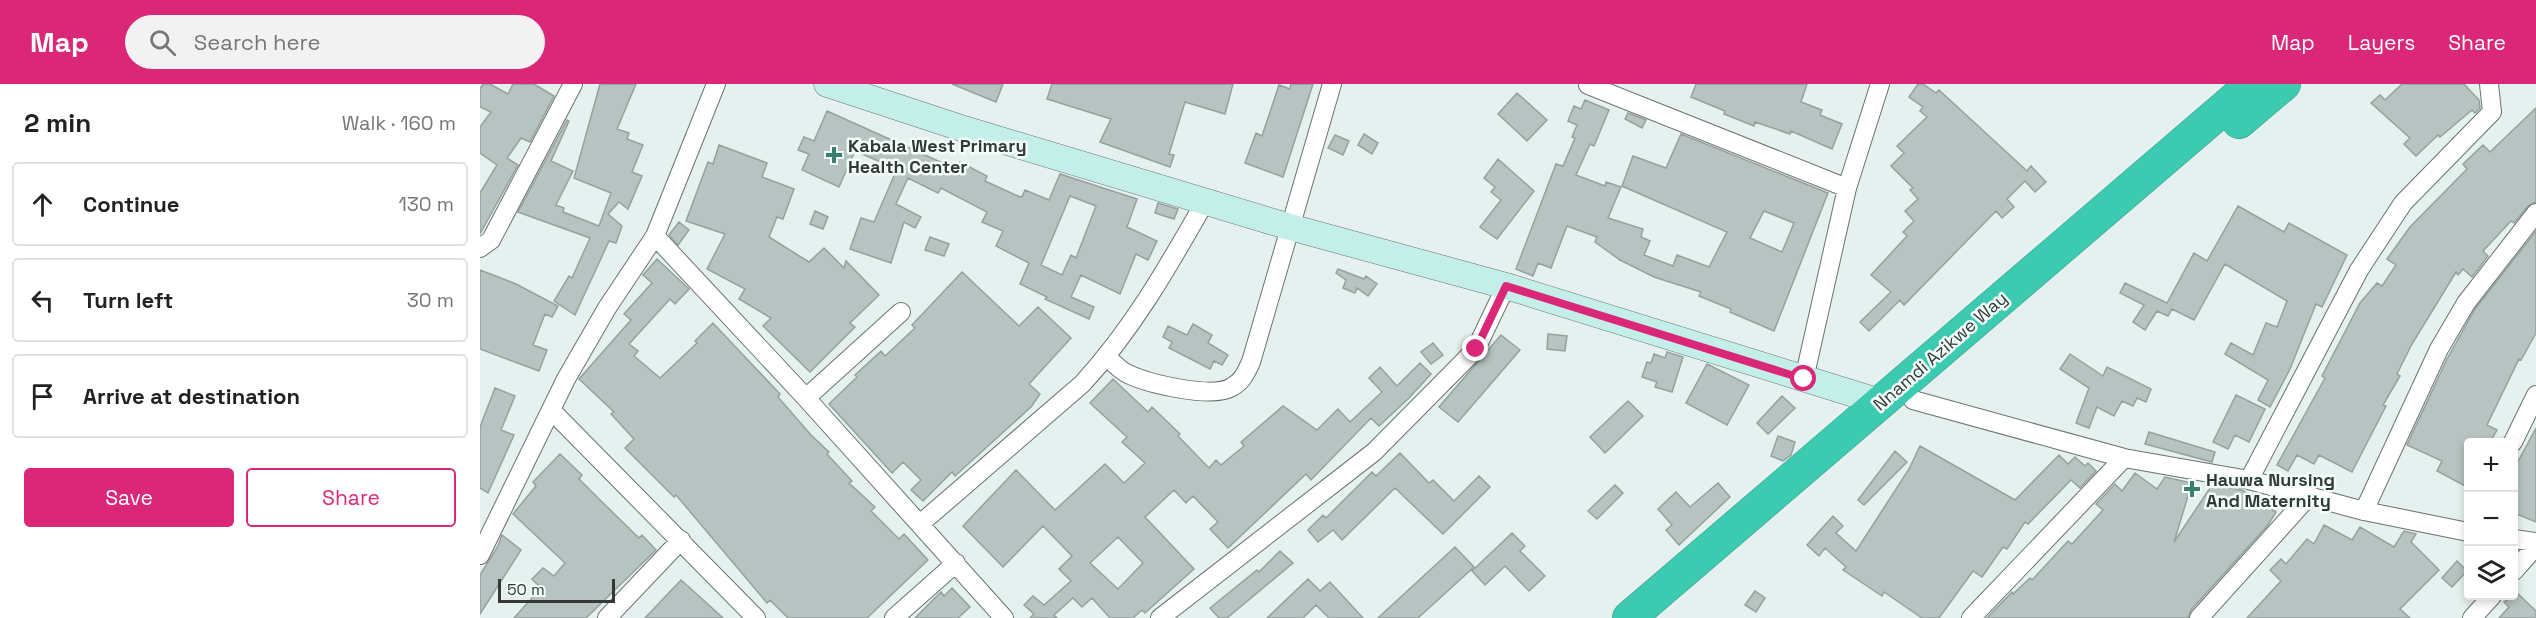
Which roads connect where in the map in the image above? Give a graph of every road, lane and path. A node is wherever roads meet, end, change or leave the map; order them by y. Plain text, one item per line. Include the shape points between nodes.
1 (573, 84) edge
2 (716, 84) edge
3 (827, 84) edge
4 (1332, 84) edge
5 (1880, 84) edge
6 (2252, 84) edge
7 (2283, 84) edge
8 (2489, 84) edge
9 (1588, 85) edge
10 (1847, 188) junction
11 (1206, 200) junction
12 (2536, 213) edge
13 (1290, 227) junction
14 (655, 236) junction
15 (480, 248) edge
16 (1506, 286) junction
17 (901, 312) dead end
18 (1107, 357) junction
19 (1804, 379) junction
20 (2536, 395) edge
21 (806, 398) junction
22 (1913, 400) junction
23 (1880, 402) junction
24 (551, 410) junction
25 (2515, 438) edge
26 (2124, 458) junction
27 (2249, 480) junction
28 (2309, 496) junction
29 (2364, 511) junction
30 (920, 524) junction
31 (2464, 531) edge
32 (681, 540) junction
33 (2518, 540) edge
34 (2536, 544) edge
35 (480, 555) edge
36 (956, 563) junction
37 (2518, 566) edge
38 (2488, 600) edge
39 (607, 618) edge
40 (756, 618) edge
41 (894, 618) edge
42 (1004, 618) edge
43 (1160, 618) edge
44 (1629, 618) edge
45 (1663, 618) edge
46 (1971, 618) edge
47 (2199, 618) edge
48 (2472, 618) edge

1 - 15 street via 490,240
2 - 14 street
3 - 11 street
4 - 13 street
5 - 10 street
6 - 23 highway, Nnamdi Azikwe Way
7 - 22 highway, Nnamdi Azikwe Way
8 - 27 street via 2492,112 2403,203 2359,270
9 - 10 street
10 - 19 street
11 - 13 street
11 - 18 street via 1155,289
12 - 29 street via 2466,303 2439,349
13 - 16 street
13 - 18 street via 1251,362 1243,379 1230,389 1204,391 1168,386 1127,374
14 - 21 street
14 - 24 street via 607,308
16 - 19 street
16 - 43 street via 1476,349 1374,452
17 - 21 street
18 - 30 street via 1082,384
19 - 23 street
20 - 25 street
21 - 30 street
22 - 26 street
22 - 45 highway, Nnamdi Azikwe Way
23 - 44 highway, Nnamdi Azikwe Way
24 - 32 street
24 - 35 street
26 - 27 street
26 - 46 street
27 - 28 street
28 - 29 street
28 - 47 street
29 - 31 street
30 - 36 street
32 - 39 street
32 - 40 street
33 - 34 street
34 - 37 street
36 - 41 street
36 - 42 street
38 - 48 street

